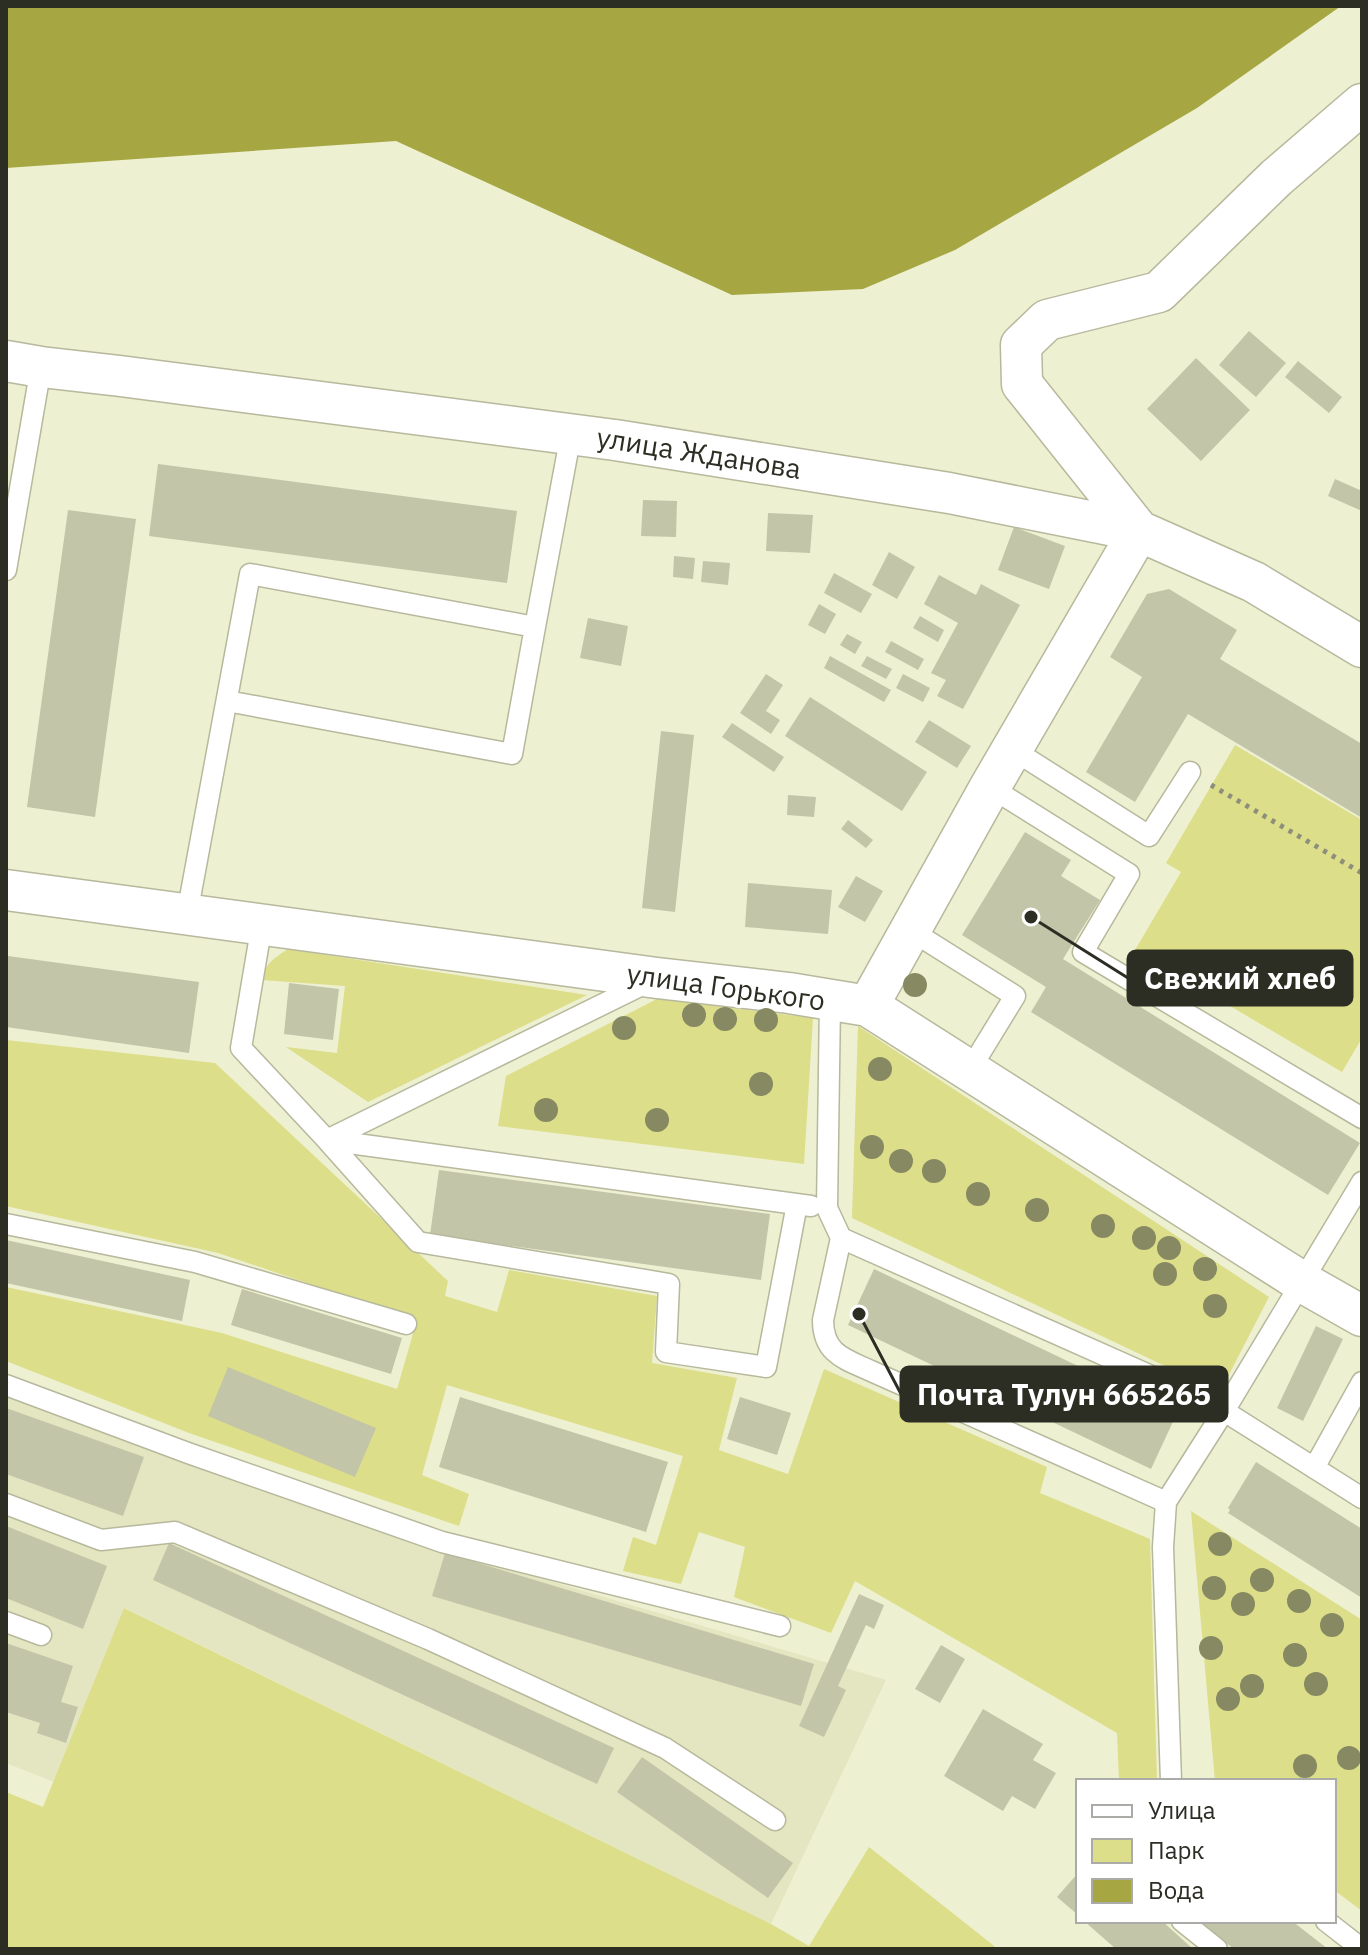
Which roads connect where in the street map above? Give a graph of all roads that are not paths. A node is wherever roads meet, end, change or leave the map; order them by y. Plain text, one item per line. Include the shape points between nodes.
1 (1362, 104) edge
2 (24, 364) edge
3 (571, 434) junction
4 (1139, 531) junction
5 (6, 570) edge
6 (535, 627) junction
7 (1362, 647) edge
8 (227, 701) junction
9 (1012, 749) junction
10 (1190, 772) road end
11 (990, 787) junction
12 (6, 890) edge
13 (187, 914) junction
14 (262, 924) junction
15 (910, 930) junction
16 (657, 978) junction
17 (849, 1003) junction
18 (969, 1071) junction
19 (1362, 1118) edge
20 (327, 1140) junction
21 (1362, 1182) edge
22 (797, 1204) junction
23 (827, 1208) junction
24 (6, 1224) edge
25 (841, 1238) junction
26 (1302, 1282) junction
27 (1362, 1316) edge
28 (406, 1324) dead end
29 (1362, 1382) edge
30 (6, 1385) edge
31 (1224, 1411) junction
32 (1314, 1468) junction
33 (1362, 1498) edge
34 (1166, 1502) junction
35 (6, 1504) edge
36 (6, 1622) edge
37 (780, 1626) dead end
38 (41, 1635) dead end
39 (1171, 1779) edge
40 (775, 1820) dead end
41 (1184, 1923) edge
42 (1329, 1923) edge
43 (1217, 1949) edge
44 (1362, 1949) edge

1 - 4 street via 1276,178 1159,292 1047,320 1021,345 1022,384
2 - 3 street, улица Жданова
2 - 5 lane
3 - 4 street, улица Жданова via 949,493
3 - 6 lane
4 - 7 street, улица Жданова via 1254,582
4 - 9 street
6 - 8 lane via 512,754
6 - 8 lane via 250,574
8 - 13 lane
9 - 10 lane via 1149,836
9 - 11 street
11 - 15 street
11 - 19 lane via 1129,874 1083,952
12 - 13 street, улица Горького
13 - 14 street, улица Горького
14 - 16 street, улица Горького
14 - 20 lane via 241,1048
15 - 17 street
15 - 18 lane via 1015,996
16 - 17 street, улица Горького
16 - 20 lane
17 - 18 street, улица Горького
17 - 23 lane
18 - 26 street, улица Горького
20 - 22 lane
20 - 22 lane via 418,1242 669,1284 666,1352 766,1367
21 - 26 lane
22 - 23 lane
23 - 25 lane
24 - 28 lane via 195,1262
25 - 31 lane
25 - 34 lane via 823,1320 833,1351
26 - 27 street, улица Горького
26 - 31 lane
29 - 32 lane
30 - 37 lane via 442,1542
31 - 32 lane
31 - 34 lane
32 - 33 lane
34 - 39 lane
35 - 40 lane via 101,1540 175,1532 428,1639 665,1748
36 - 38 lane
41 - 43 lane
42 - 44 lane

